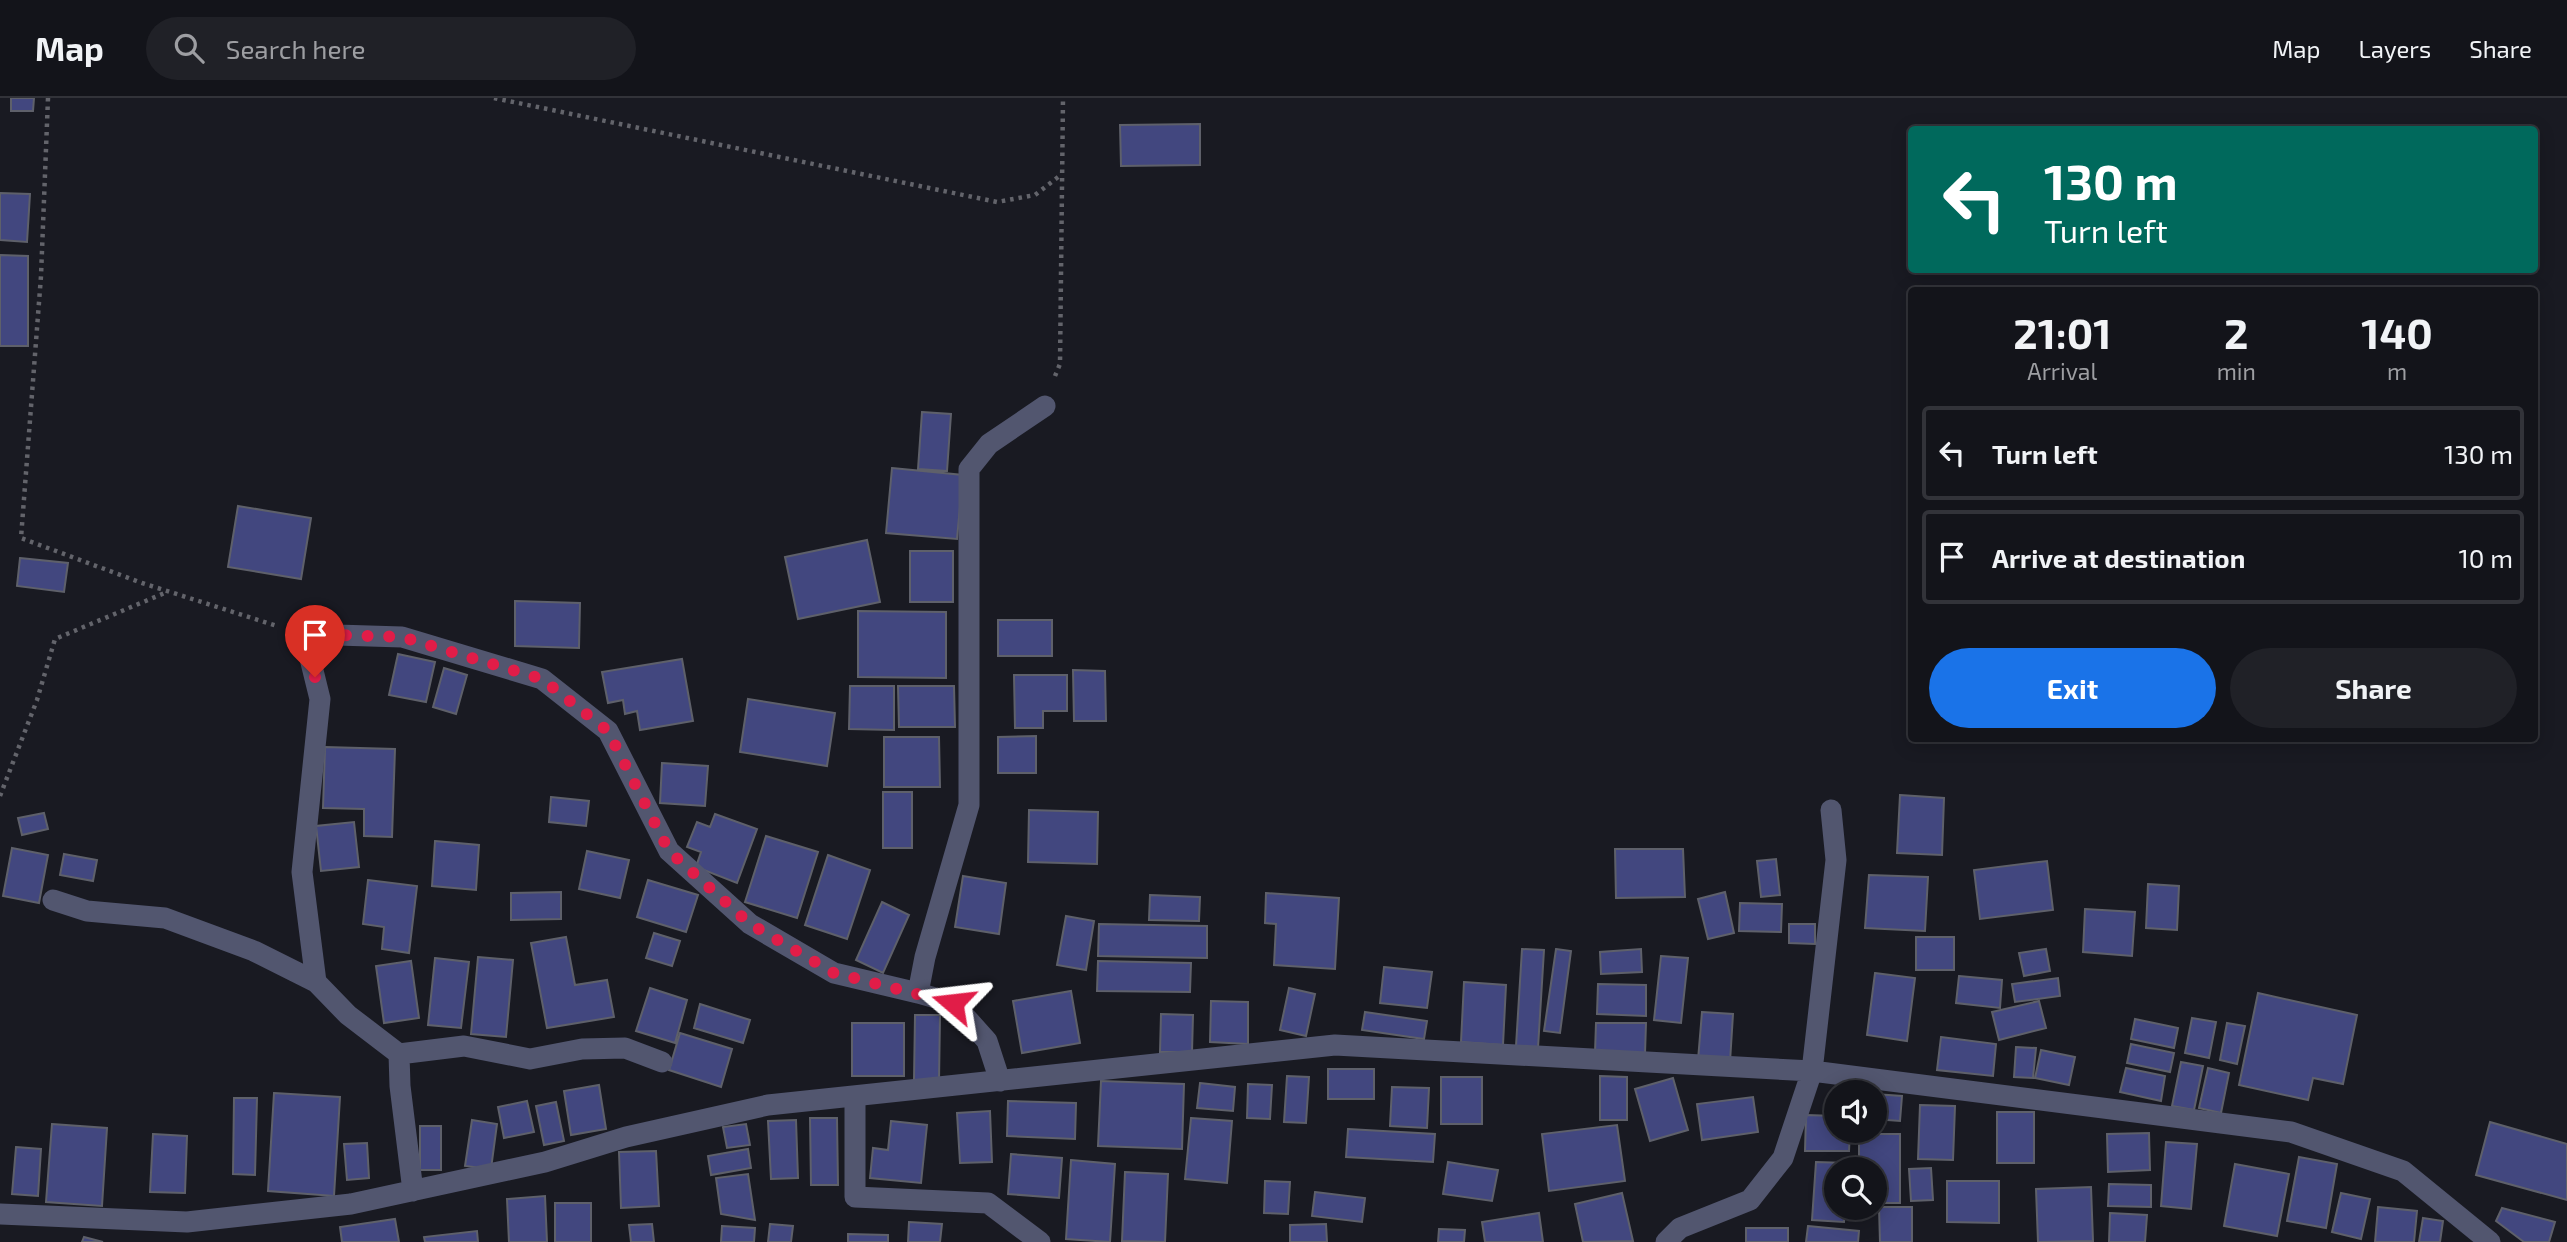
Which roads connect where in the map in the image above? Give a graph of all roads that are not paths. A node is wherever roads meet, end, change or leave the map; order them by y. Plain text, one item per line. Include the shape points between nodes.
1 (1045, 405) road end
2 (1831, 810) dead end
3 (52, 900) dead end
4 (316, 982) junction
5 (918, 993) junction
6 (399, 1054) junction
7 (662, 1062) dead end
8 (1812, 1071) junction
9 (1000, 1081) junction
10 (855, 1096) junction
11 (413, 1191) junction
12 (0, 1214) edge
13 (1040, 1242) edge
14 (1666, 1242) edge
15 (2490, 1242) edge

1 - 5 street via 989,444 969,469 969,805
2 - 8 street via 1836,860
3 - 4 street via 87,911 165,918 254,951
4 - 5 street via 302,872 320,699 304,634 402,637 542,679 608,731 669,851 750,924 834,973
4 - 6 street via 348,1015
5 - 9 street via 953,1003 987,1041
6 - 7 street via 464,1046 530,1059 582,1049 625,1048
6 - 11 street
8 - 9 street via 1335,1045
8 - 14 street via 1783,1158 1750,1200 1680,1228
8 - 15 street via 2291,1132 2403,1171
9 - 10 street
10 - 11 street via 768,1105
10 - 13 street via 855,1197 988,1203
11 - 12 street via 351,1204 187,1222

